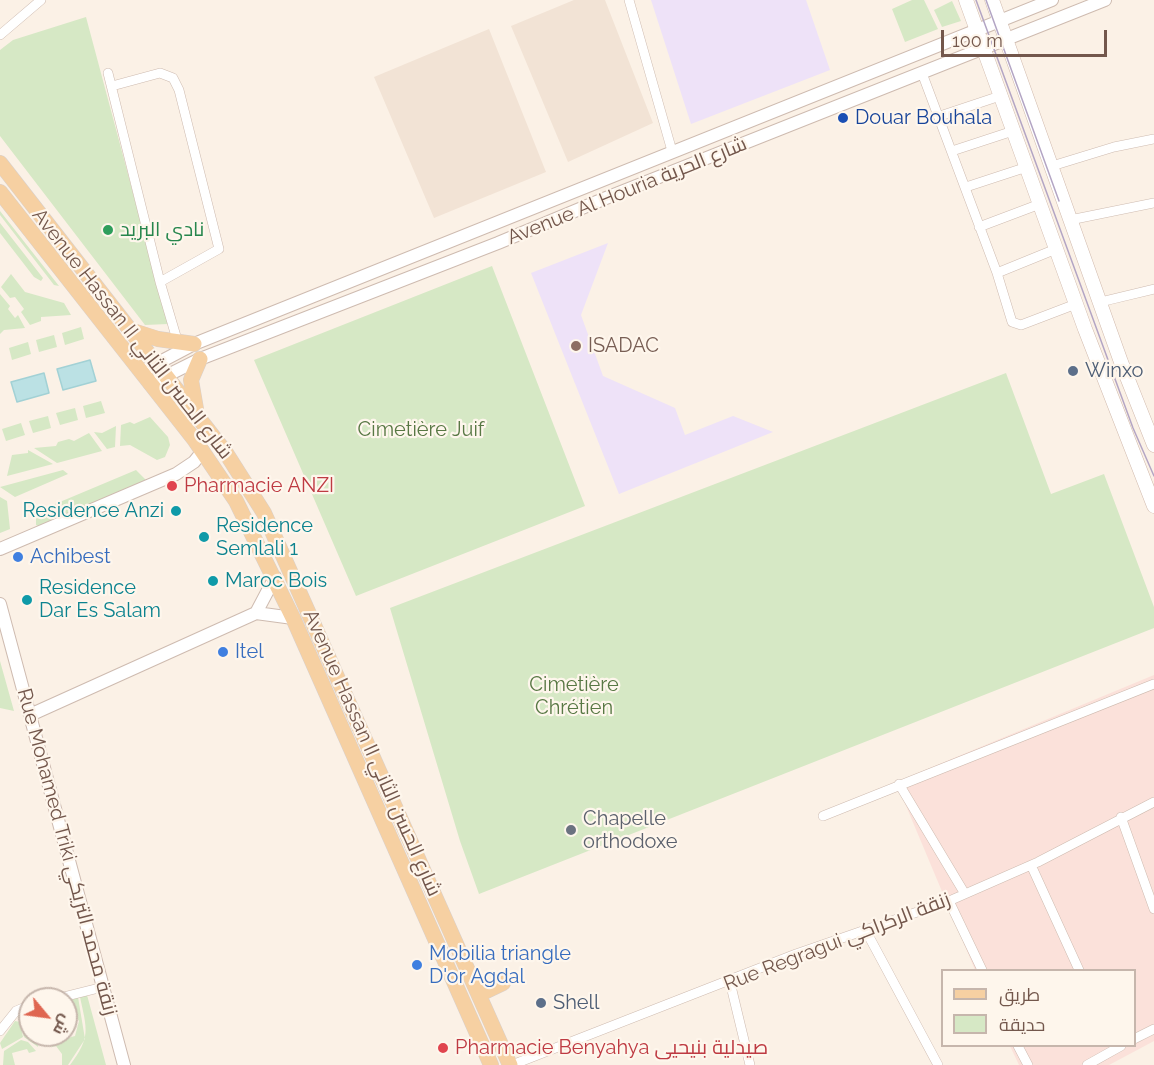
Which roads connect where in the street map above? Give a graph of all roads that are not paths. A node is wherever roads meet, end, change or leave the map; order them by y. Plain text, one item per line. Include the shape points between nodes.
1 (41, 0) edge
2 (629, 0) edge
3 (966, 0) edge
4 (992, 0) edge
5 (1052, 0) edge
6 (1105, 0) edge
7 (999, 21) junction
8 (975, 31) junction
9 (0, 35) edge
10 (1006, 39) junction
11 (982, 49) junction
12 (108, 73) dead end
13 (922, 73) junction
14 (112, 86) junction
15 (1000, 96) junction
16 (940, 116) junction
17 (1013, 131) junction
18 (1154, 139) edge
19 (672, 151) junction
20 (952, 151) junction
21 (0, 164) edge
22 (1052, 166) junction
23 (1027, 167) junction
24 (966, 188) junction
25 (0, 192) edge
26 (1154, 203) edge
27 (1040, 204) junction
28 (1070, 220) junction
29 (979, 227) junction
30 (1056, 249) junction
31 (997, 273) junction
32 (160, 282) junction
33 (1154, 289) edge
34 (1100, 302) junction
35 (1076, 304) junction
36 (129, 329) junction
37 (178, 343) junction
38 (194, 344) junction
39 (200, 359) junction
40 (156, 364) junction
41 (166, 376) junction
42 (146, 378) junction
43 (199, 418) junction
44 (1154, 445) edge
45 (203, 451) junction
46 (1154, 506) edge
47 (0, 549) edge
48 (275, 578) junction
49 (0, 604) edge
50 (256, 613) junction
51 (293, 618) junction
52 (1152, 685) edge
53 (1154, 696) edge
54 (30, 715) junction
55 (899, 784) junction
56 (1154, 802) edge
57 (823, 816) dead end
58 (1121, 817) junction
59 (1031, 865) junction
60 (965, 894) junction
61 (949, 900) junction
62 (1154, 909) edge
63 (866, 931) junction
64 (982, 969) edge
65 (1079, 969) edge
66 (730, 982) junction
67 (503, 983) dead end
68 (103, 987) junction
69 (78, 993) edge
70 (480, 994) junction
71 (18, 1012) edge
72 (1154, 1029) edge
73 (0, 1031) edge
74 (1136, 1038) edge
75 (1019, 1047) edge
76 (1116, 1047) edge
77 (528, 1062) edge
78 (124, 1065) edge
79 (491, 1065) edge
80 (511, 1065) edge
81 (750, 1065) edge
82 (938, 1065) edge
83 (1028, 1065) edge
84 (1087, 1065) edge

1 - 9 street
2 - 19 street
3 - 8 main road
4 - 7 main road
5 - 7 street, Avenue Al Houria شارع الحرية
6 - 10 street, Avenue Al Houria شارع الحرية
7 - 8 street, Avenue Al Houria شارع الحرية
7 - 10 main road
8 - 11 main road
8 - 19 street, Avenue Al Houria شارع الحرية
10 - 11 street, Avenue Al Houria شارع الحرية
10 - 22 main road
11 - 13 street, Avenue Al Houria شارع الحرية
11 - 15 main road
12 - 14 street
13 - 16 street
13 - 39 street, Avenue Al Houria شارع الحرية
14 - 32 street
14 - 32 street via 160,73 173,78 219,249
15 - 16 street
15 - 17 main road
16 - 20 street
17 - 20 street
17 - 23 main road
18 - 22 street
19 - 38 street, Avenue Al Houria شارع الحرية
20 - 24 street
21 - 36 main road, Avenue Hassan II شارع الحسن الثاني
22 - 28 main road
23 - 24 street
23 - 27 main road
24 - 29 street
25 - 42 main road, Avenue Hassan II شارع الحسن الثاني
26 - 28 street
27 - 29 street
27 - 30 main road
28 - 34 main road
29 - 31 street
30 - 31 street
30 - 35 main road
31 - 35 street via 1014,324 1021,325
32 - 37 street
33 - 34 street
34 - 44 main road
35 - 46 main road
36 - 37 main road
36 - 40 main road, Avenue Hassan II شارع الحسن الثاني
37 - 38 main road
38 - 40 street, Avenue Al Houria شارع الحرية
39 - 41 street, Avenue Al Houria شارع الحرية
39 - 43 main road via 191,388
40 - 41 main road, Avenue Hassan II شارع الحسن الثاني
40 - 42 street, Avenue Al Houria شارع الحرية
41 - 42 street, Avenue Al Houria شارع الحرية
41 - 43 main road, Avenue Hassan II شارع الحسن الثاني
42 - 45 main road, Avenue Hassan II شارع الحسن الثاني
43 - 70 main road, Avenue Hassan II شارع الحسن الثاني via 242,477 276,537
45 - 47 street via 176,474
45 - 48 main road, Avenue Hassan II شارع الحسن الثاني via 236,501
48 - 50 street
48 - 51 main road, Avenue Hassan II شارع الحسن الثاني
49 - 54 street, Rue Mohamed Triki زنقة محمد التريكي
50 - 51 street
50 - 54 street
51 - 79 main road, Avenue Hassan II شارع الحسن الثاني
52 - 53 street
52 - 55 street
54 - 68 street, Rue Mohamed Triki زنقة محمد التريكي
55 - 57 street
55 - 60 street
56 - 58 street, Rue Regragui زنقة الركراكي
58 - 59 street, Rue Regragui زنقة الركراكي
58 - 62 street
59 - 60 street, Rue Regragui زنقة الركراكي
59 - 65 street
60 - 61 street, Rue Regragui زنقة الركراكي
61 - 63 street, Rue Regragui زنقة الركراكي
61 - 64 street
63 - 66 street, Rue Regragui زنقة الركراكي via 796,954
63 - 82 street
66 - 77 street, Rue Regragui زنقة الركراكي
66 - 81 street
67 - 70 main road
68 - 69 street
68 - 78 street, Rue Mohamed Triki زنقة محمد التريكي
70 - 80 main road, Avenue Hassan II شارع الحسن الثاني
71 - 73 street
72 - 74 street
75 - 83 street
76 - 84 street
77 - 80 street, Rue Regragui زنقة الركراكي

